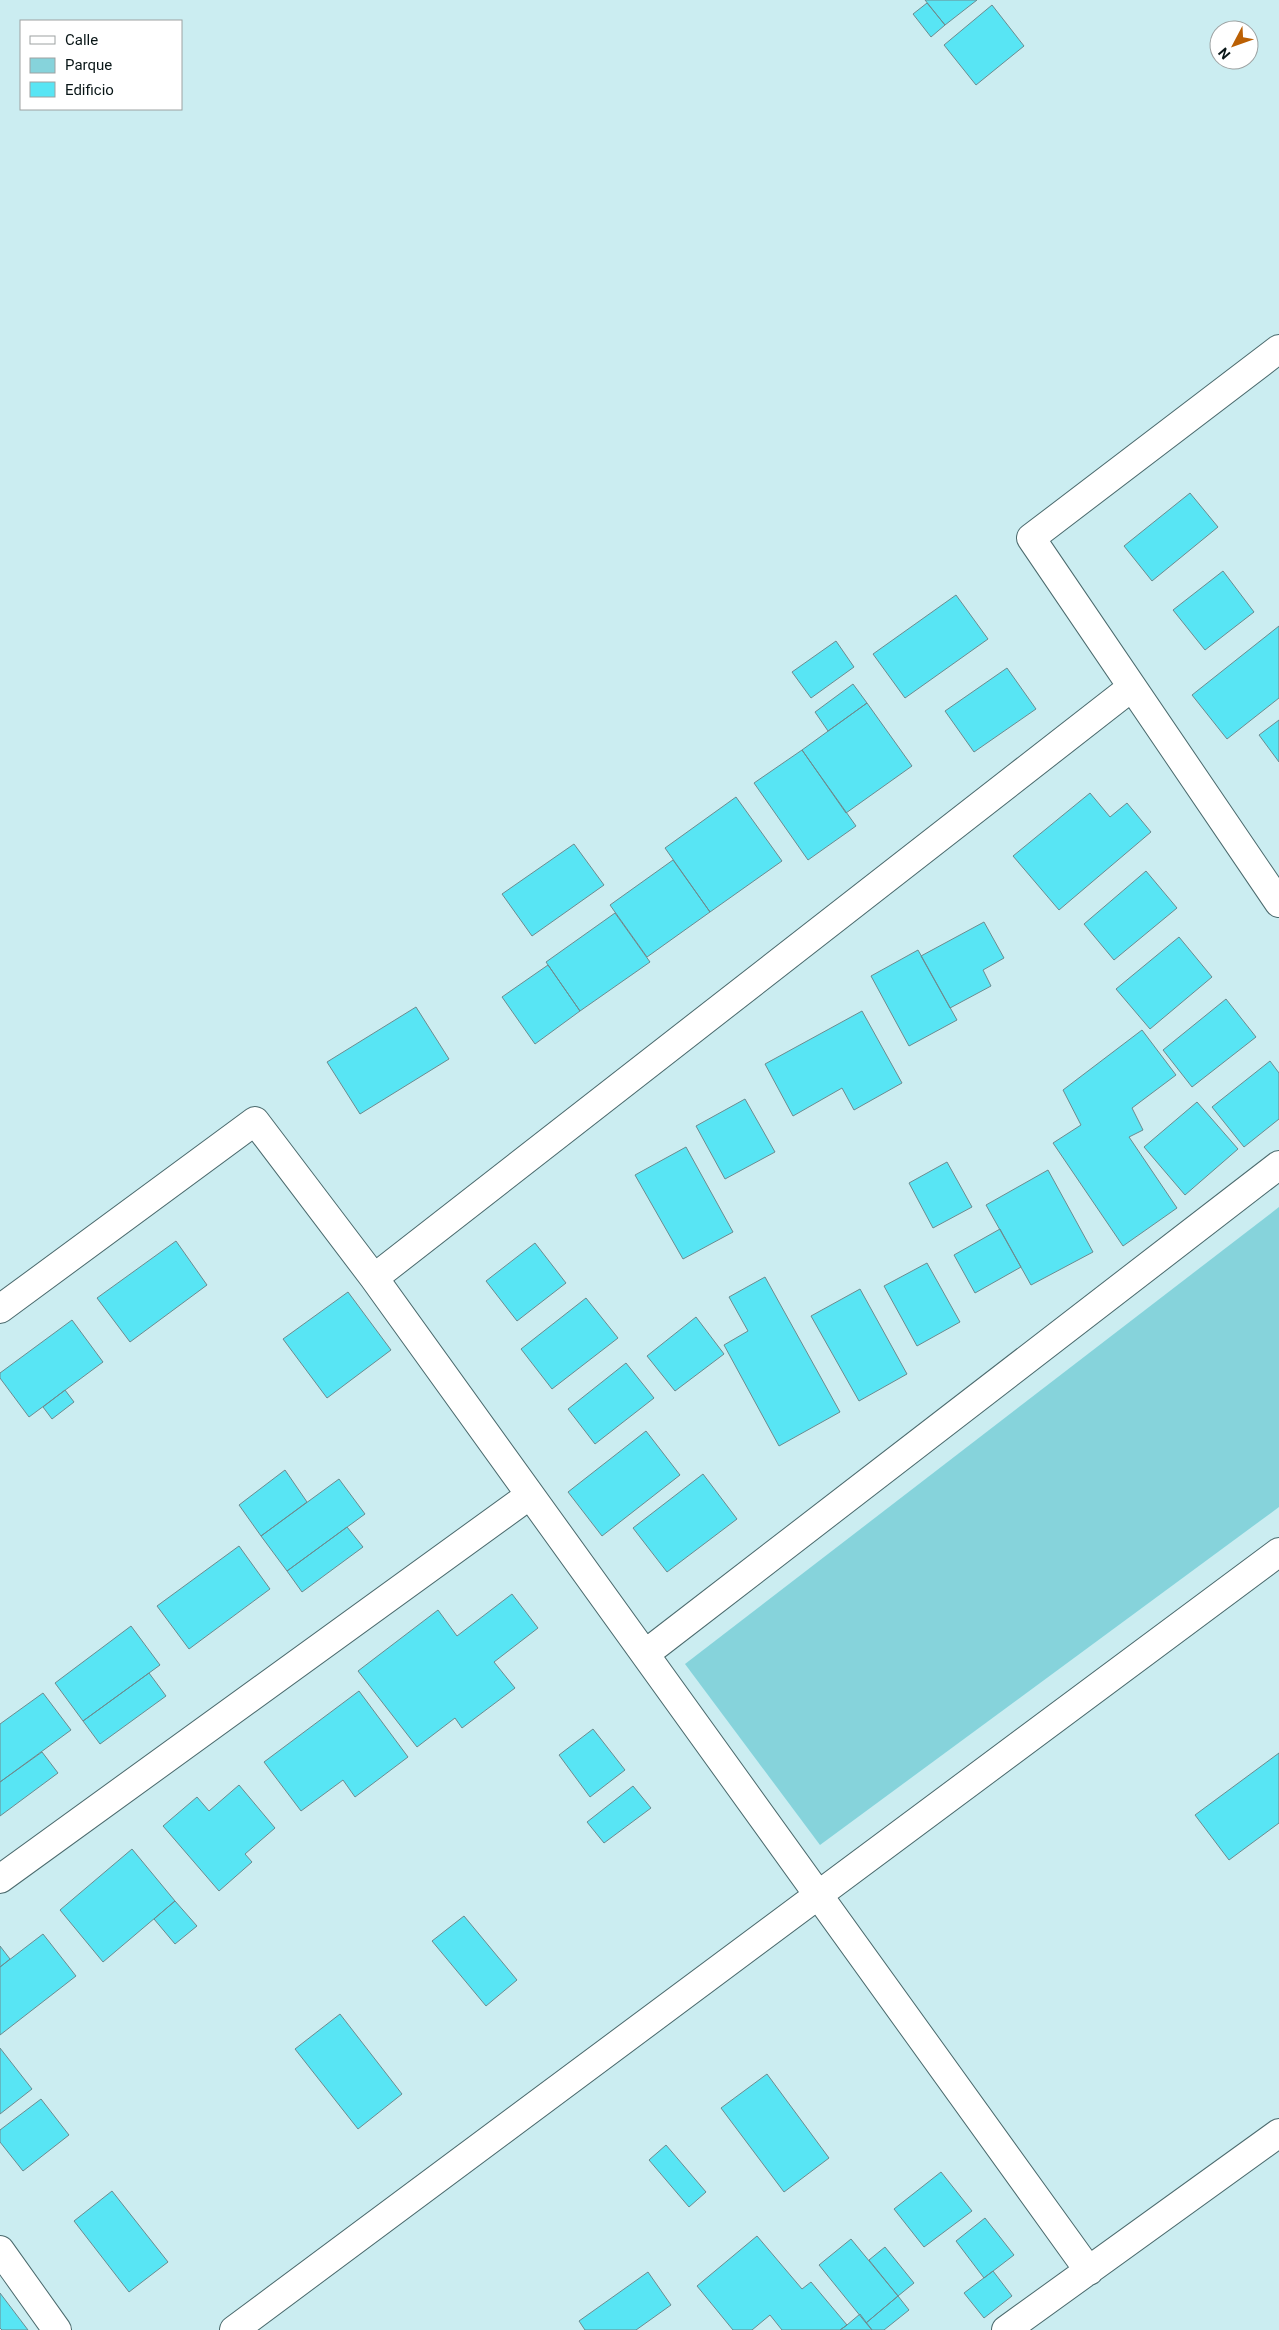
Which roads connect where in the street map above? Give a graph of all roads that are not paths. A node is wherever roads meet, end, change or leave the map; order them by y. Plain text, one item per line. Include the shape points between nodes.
1 (1279, 349) edge
2 (1132, 687) junction
3 (1279, 903) edge
4 (1279, 1165) edge
5 (374, 1278) junction
6 (0, 1309) edge
7 (530, 1495) junction
8 (1279, 1552) edge
9 (645, 1654) junction
10 (0, 1879) edge
11 (819, 1895) junction
12 (1279, 2133) edge
13 (0, 2250) edge
14 (1089, 2270) junction
15 (57, 2330) edge
16 (234, 2330) edge
17 (1006, 2330) edge

1 - 2 street via 1031,538
2 - 3 street
2 - 5 street
4 - 9 street
5 - 6 street via 256,1121
5 - 7 street
7 - 9 street
7 - 10 street
8 - 11 street
9 - 11 street
11 - 14 street
11 - 16 street
12 - 14 street
13 - 15 street
14 - 17 street

